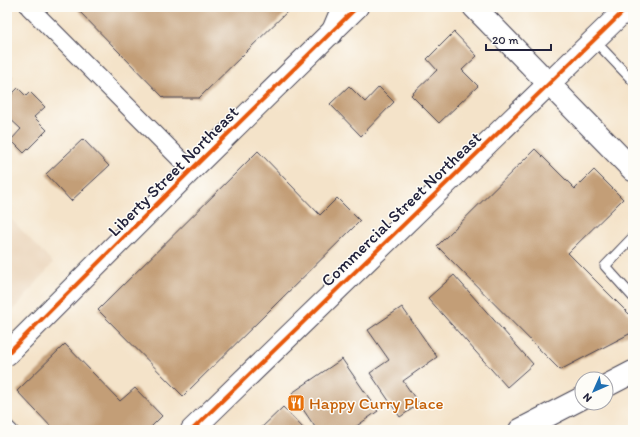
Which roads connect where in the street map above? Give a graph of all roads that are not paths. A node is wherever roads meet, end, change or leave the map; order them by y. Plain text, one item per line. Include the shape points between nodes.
1 (29, 7) edge
2 (343, 7) edge
3 (357, 7) edge
4 (474, 7) edge
5 (628, 7) edge
6 (332, 33) junction
7 (594, 40) junction
8 (633, 81) edge
9 (549, 83) junction
10 (191, 170) junction
11 (633, 170) edge
12 (633, 237) edge
13 (633, 297) edge
14 (7, 354) edge
15 (633, 372) edge
16 (614, 382) edge
17 (574, 402) edge
18 (7, 424) edge
19 (13, 430) edge
20 (192, 430) edge
21 (520, 430) edge

1 - 10 street
2 - 6 main road
3 - 6 main road, Liberty Street Northeast
4 - 9 main road
5 - 7 main road, Commercial Street Northeast
6 - 10 main road, Liberty Street Northeast
7 - 8 lane
7 - 9 main road, Commercial Street Northeast
9 - 11 main road
9 - 20 main road, Commercial Street Northeast
10 - 14 main road, Liberty Street Northeast
12 - 13 lane via 605,266
15 - 16 main road
17 - 21 main road
18 - 19 lane

